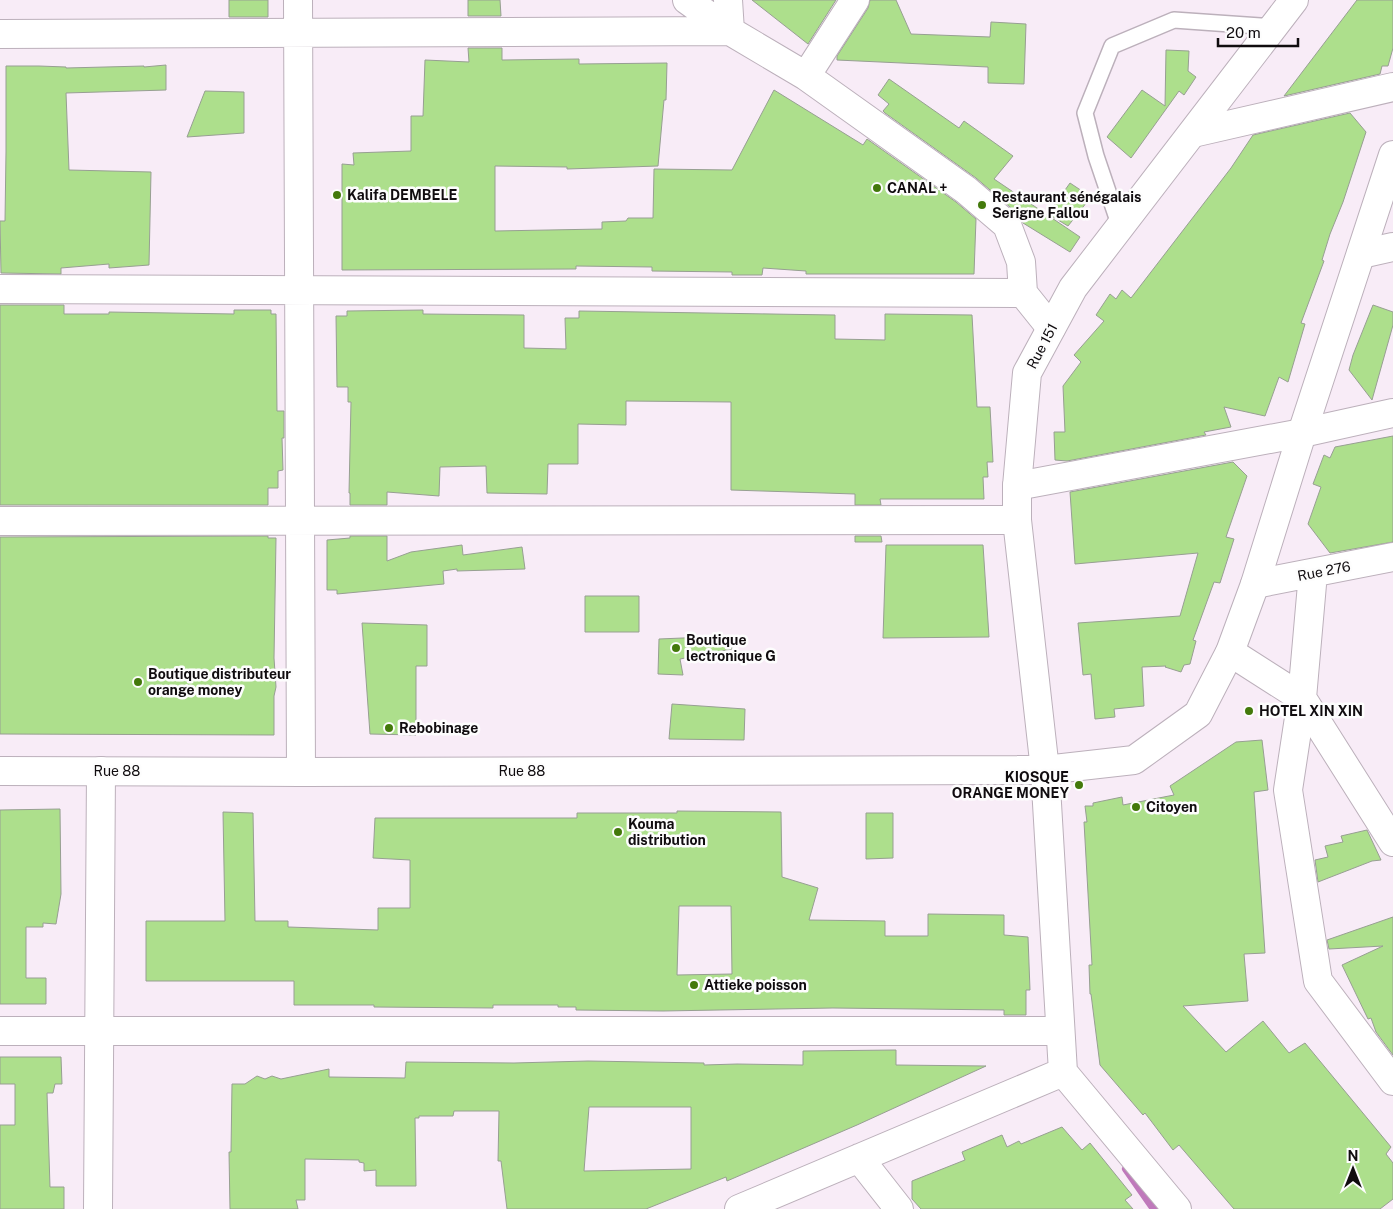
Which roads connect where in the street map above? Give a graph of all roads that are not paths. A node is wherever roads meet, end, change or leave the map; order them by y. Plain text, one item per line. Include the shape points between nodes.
1 (298, 0) edge
2 (686, 0) edge
3 (728, 0) edge
4 (855, 0) edge
5 (1281, 10) edge
6 (730, 31) junction
7 (0, 34) edge
8 (298, 34) junction
9 (806, 76) junction
10 (1393, 87) edge
11 (1192, 133) junction
12 (1393, 155) edge
13 (1120, 227) junction
14 (1393, 247) edge
15 (1361, 254) junction
16 (0, 289) edge
17 (299, 289) junction
18 (1023, 293) junction
19 (1051, 328) junction
20 (1393, 413) edge
21 (1302, 433) junction
22 (1017, 486) junction
23 (1017, 520) junction
24 (0, 521) edge
25 (300, 521) junction
26 (1393, 557) edge
27 (1313, 573) junction
28 (1256, 584) junction
29 (1230, 652) junction
30 (1302, 698) junction
31 (1045, 770) junction
32 (0, 771) edge
33 (101, 771) junction
34 (301, 772) junction
35 (1393, 842) edge
36 (1060, 1030) junction
37 (0, 1031) edge
38 (99, 1031) junction
39 (1063, 1072) junction
40 (1393, 1081) edge
41 (859, 1158) junction
42 (98, 1209) edge
43 (739, 1209) edge
44 (899, 1209) edge
45 (1177, 1209) edge

1 - 8 street
2 - 6 street
3 - 6 street
4 - 9 street
5 - 11 street, Rue 151
5 - 13 lane via 1174,20 1112,46 1085,113
6 - 8 street
6 - 9 street
7 - 8 street
8 - 17 street
9 - 18 street via 966,190 1007,225 1021,262
10 - 11 street
11 - 13 street, Rue 151
12 - 15 street, Rue 88
13 - 19 street, Rue 151 via 1073,288
14 - 15 street
15 - 21 street, Rue 88
16 - 17 street
17 - 18 street
17 - 25 street
18 - 19 street
19 - 22 street, Rue 151 via 1027,373
20 - 21 street
21 - 22 street
21 - 28 street, Rue 88
22 - 23 street, Rue 151
23 - 25 street
23 - 31 street, Rue 151
24 - 25 street
25 - 34 street
26 - 27 street, Rue 276
27 - 28 street, Rue 276
27 - 30 street
28 - 29 street, Rue 88
29 - 30 street
29 - 31 street, Rue 88 via 1198,714 1134,760
30 - 35 street
30 - 40 street via 1288,790 1318,981
31 - 34 street, Rue 88
31 - 36 street, Rue 151
32 - 33 street, Rue 88
33 - 34 street, Rue 88
33 - 38 street
36 - 38 street
36 - 39 street, Rue 151
37 - 38 street
38 - 42 street
39 - 41 street
39 - 45 street
41 - 43 street
41 - 44 street

